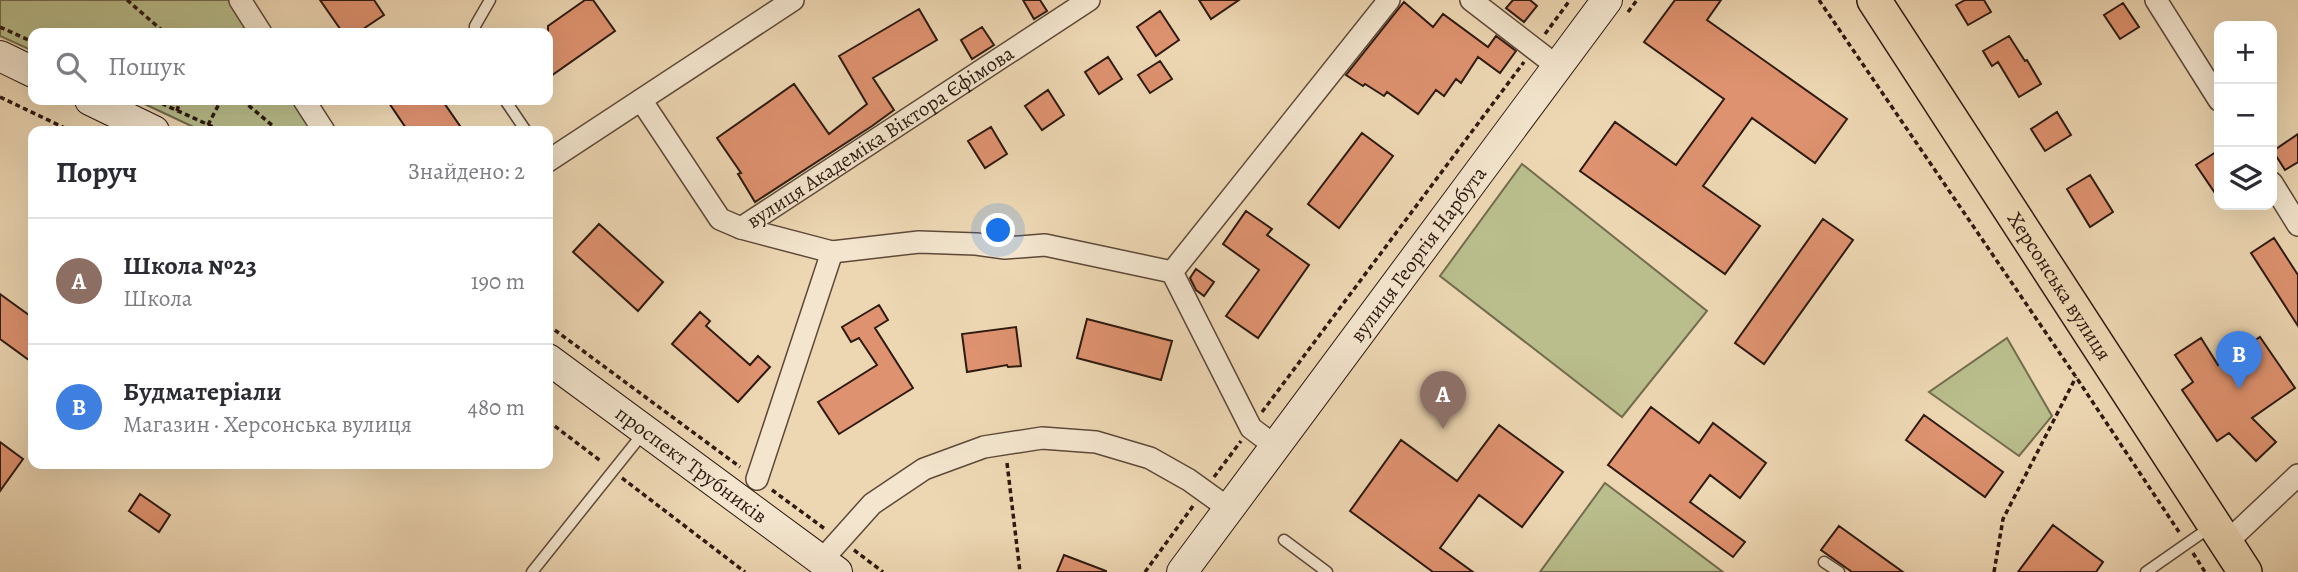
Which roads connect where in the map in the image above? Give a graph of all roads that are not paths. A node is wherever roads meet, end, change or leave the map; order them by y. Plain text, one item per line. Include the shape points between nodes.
1 (240, 0) edge
2 (490, 0) edge
3 (793, 0) edge
4 (1089, 0) edge
5 (1389, 0) edge
6 (1471, 0) edge
7 (1607, 0) edge
8 (1874, 0) edge
9 (2156, 0) edge
10 (258, 28) edge
11 (475, 28) edge
12 (0, 56) edge
13 (1558, 66) junction
14 (28, 70) edge
15 (2214, 92) edge
16 (641, 100) junction
17 (99, 105) edge
18 (307, 105) edge
19 (508, 105) edge
20 (144, 126) edge
21 (321, 126) edge
22 (523, 126) edge
23 (553, 158) edge
24 (2277, 191) edge
25 (2298, 225) edge
26 (741, 228) junction
27 (832, 252) junction
28 (1172, 272) junction
29 (553, 363) edge
30 (645, 431) junction
31 (1275, 446) junction
32 (2298, 475) edge
33 (757, 479) road end
34 (1228, 508) junction
35 (2220, 533) junction
36 (1284, 540) dead end
37 (833, 558) edge
38 (1824, 562) dead end
39 (532, 572) edge
40 (1182, 572) edge
41 (1327, 572) edge
42 (1839, 572) edge
43 (2146, 572) edge
44 (2245, 572) edge

1 - 10 street
2 - 11 lane
3 - 16 street
4 - 26 street, вулиця Академіка Віктора Єфімова
5 - 28 street
6 - 13 street
7 - 13 street, вулиця Георгія Нарбута
8 - 35 main road, Херсонська вулиця
9 - 15 street
12 - 14 street
13 - 31 street, вулиця Георгія Нарбута
16 - 23 street
16 - 26 street, вулиця Академіка Віктора Єфімова via 720,219
17 - 20 street
18 - 21 street
19 - 22 lane
24 - 25 street
26 - 27 street
27 - 28 street via 919,242 1005,248 1045,245
27 - 33 street
28 - 31 street via 1251,428
29 - 30 street, проспект Трубників
30 - 37 street, проспект Трубників
30 - 39 lane
31 - 34 street, вулиця Георгія Нарбута
32 - 35 street
34 - 37 street via 1150,458 1097,442 1042,439 984,447 923,469 872,504
34 - 40 street, вулиця Георгія Нарбута
35 - 43 lane via 2187,544
35 - 44 main road, Херсонська вулиця
36 - 41 lane
38 - 42 lane

